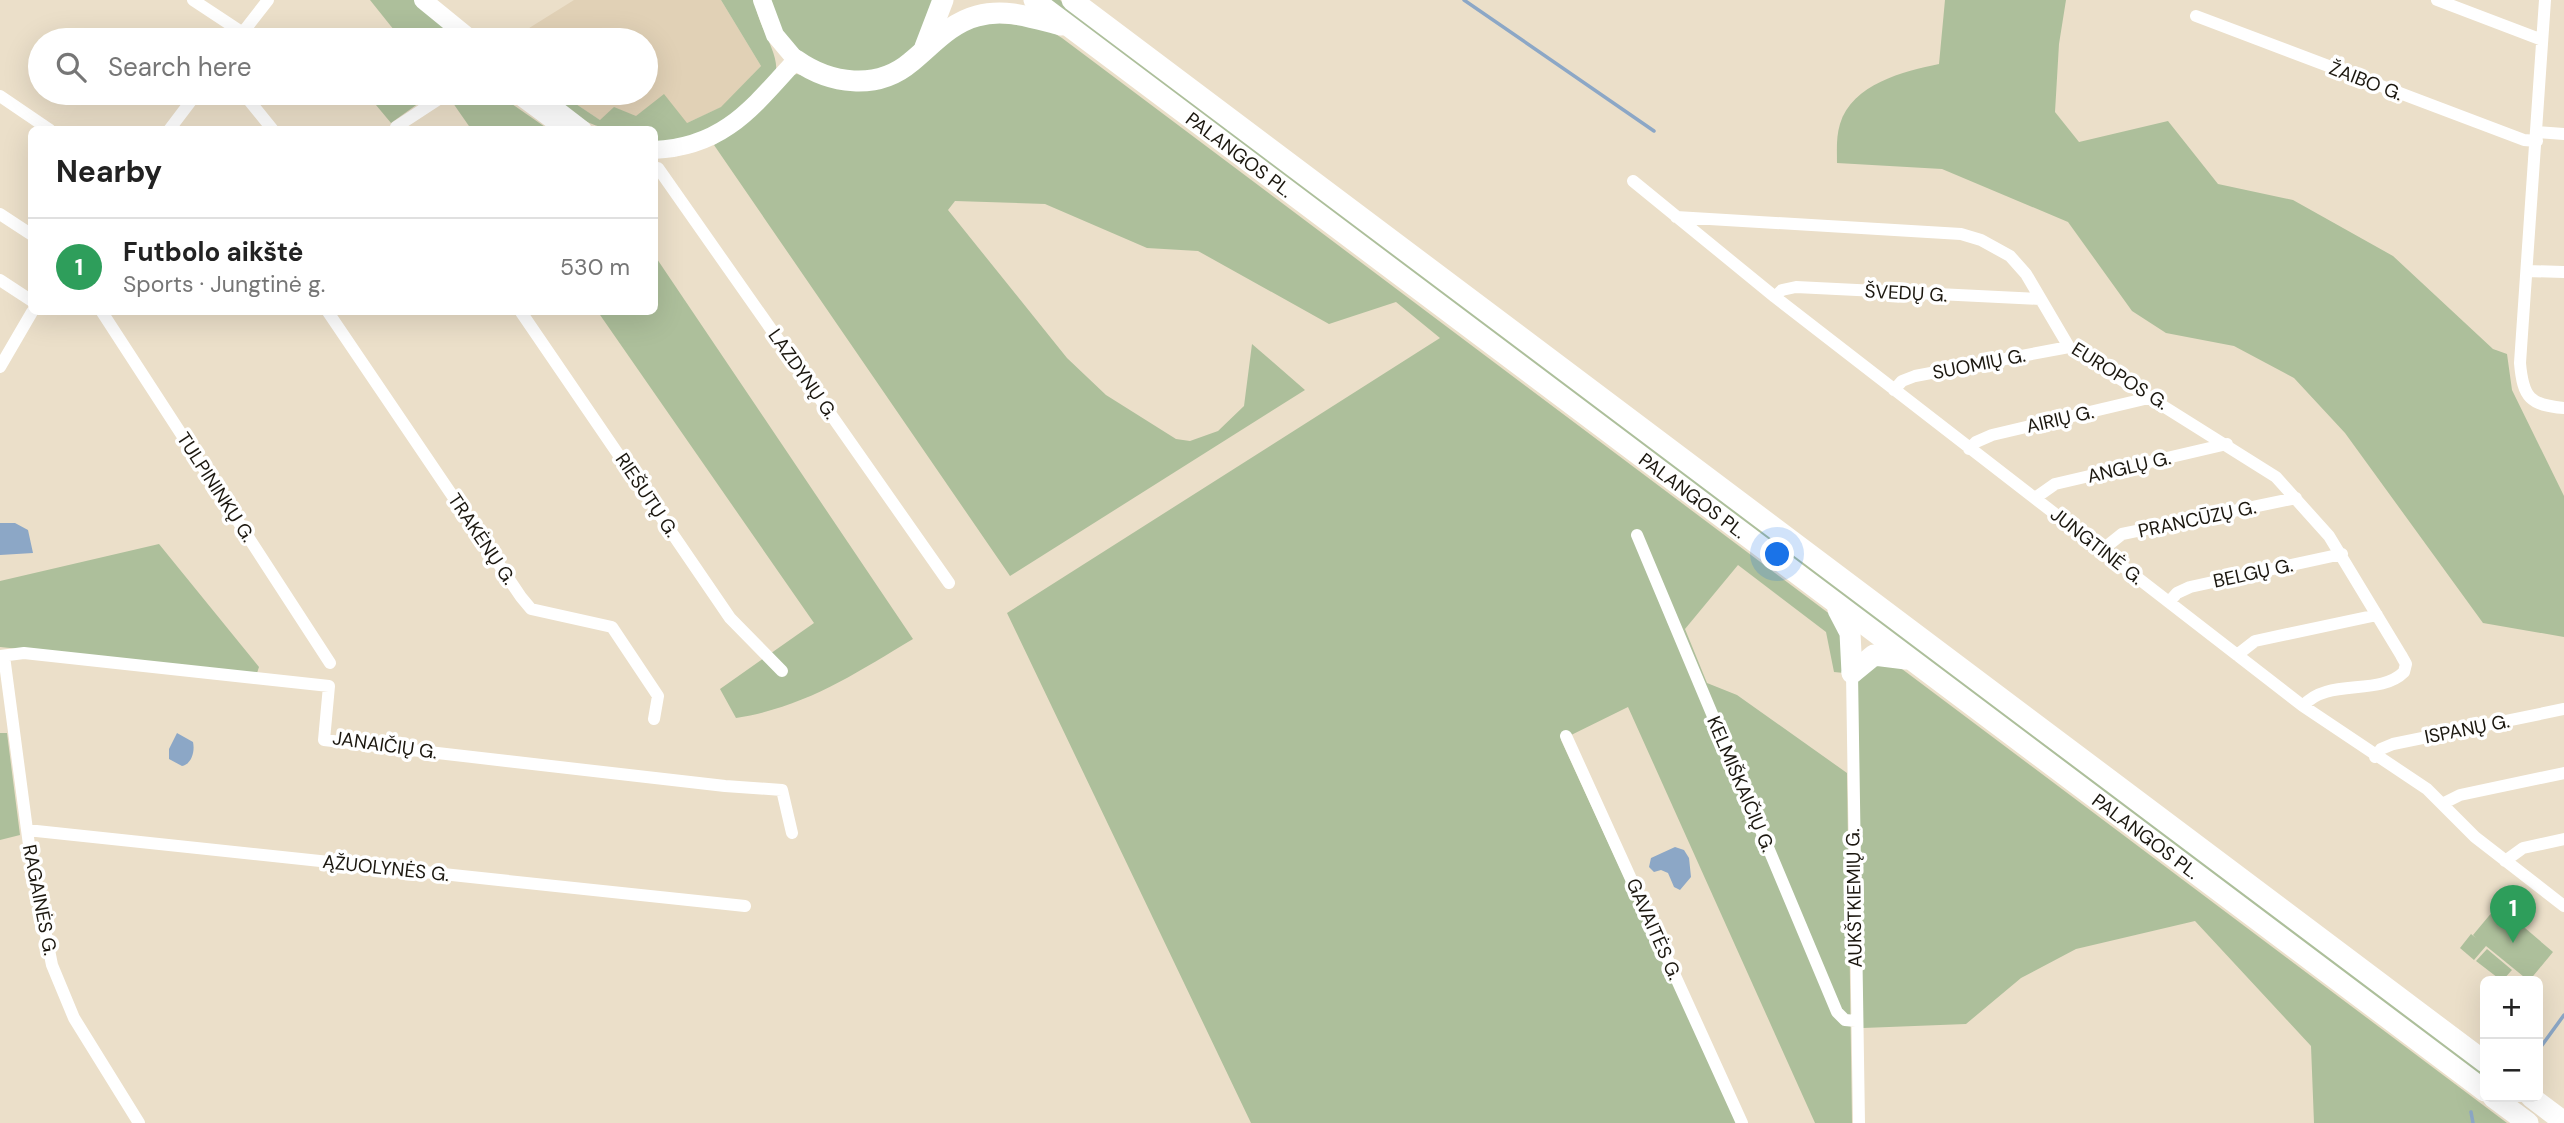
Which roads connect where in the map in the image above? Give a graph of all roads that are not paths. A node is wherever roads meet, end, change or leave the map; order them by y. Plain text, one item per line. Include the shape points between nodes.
1 (192, 0) edge
2 (268, 0) edge
3 (424, 0) edge
4 (762, 0) edge
5 (943, 0) edge
6 (1034, 0) edge
7 (2437, 0) edge
8 (2545, 0) edge
9 (1076, 2) edge
10 (2196, 16) dead end
11 (1069, 27) junction
12 (228, 28) edge
13 (247, 28) edge
14 (458, 28) edge
15 (2542, 40) junction
16 (923, 51) junction
17 (796, 60) junction
18 (0, 96) edge
19 (188, 105) edge
20 (253, 105) edge
21 (430, 105) edge
22 (527, 105) edge
23 (551, 105) edge
24 (44, 126) edge
25 (172, 126) edge
26 (270, 126) edge
27 (398, 126) edge
28 (556, 126) edge
29 (578, 126) edge
30 (2564, 134) edge
31 (2538, 136) junction
32 (658, 150) edge
33 (658, 168) edge
34 (1633, 181) dead end
35 (0, 214) edge
36 (1676, 217) junction
37 (28, 232) edge
38 (2527, 271) junction
39 (2564, 272) edge
40 (0, 280) edge
41 (1775, 297) junction
42 (28, 299) edge
43 (2040, 299) junction
44 (30, 315) edge
45 (104, 315) edge
46 (330, 315) edge
47 (524, 315) edge
48 (2069, 347) junction
49 (0, 367) edge
50 (1895, 390) junction
51 (2154, 397) junction
52 (2564, 408) edge
53 (2227, 444) junction
54 (1969, 449) junction
55 (2035, 498) junction
56 (2296, 498) junction
57 (1637, 536) dead end
58 (2102, 550) junction
59 (2342, 554) junction
60 (949, 583) dead end
61 (1833, 603) junction
62 (2169, 603) junction
63 (2377, 615) junction
64 (2237, 655) junction
65 (2, 656) edge
66 (1910, 660) junction
67 (330, 663) dead end
68 (782, 671) dead end
69 (1852, 673) junction
70 (2303, 706) junction
71 (2564, 709) edge
72 (654, 719) dead end
73 (1566, 736) dead end
74 (2375, 757) junction
75 (2564, 773) edge
76 (2442, 804) junction
77 (27, 830) junction
78 (792, 833) dead end
79 (2564, 839) edge
80 (2505, 862) junction
81 (745, 906) dead end
82 (2564, 906) edge
83 (1856, 1021) junction
84 (2480, 1058) edge
85 (2480, 1087) edge
86 (2500, 1102) edge
87 (2538, 1102) edge
88 (2564, 1122) edge
89 (139, 1123) edge
90 (1742, 1123) edge
91 (1859, 1123) edge
92 (2528, 1123) edge

1 - 12 street
2 - 13 street
3 - 14 main road
4 - 17 main road via 775,35
5 - 16 highway
6 - 11 highway, PALANGOS PL.
7 - 15 street
8 - 15 street
9 - 84 highway, PALANGOS PL.
10 - 31 street, ŽAIBO G. via 2524,140
11 - 16 highway via 1010,12 985,14 952,27
11 - 61 highway, PALANGOS PL.
15 - 31 street
16 - 17 highway via 900,70 865,81 829,78
17 - 32 main road via 724,131 689,146
18 - 24 street
19 - 25 street
20 - 26 street
21 - 27 street
22 - 28 street
23 - 29 main road
30 - 31 street, ŽAIBO G.
31 - 38 street
33 - 60 street, LAZDYNŲ G.
34 - 36 street, JUNGTINĖ G.
35 - 37 street
36 - 41 street, JUNGTINĖ G.
36 - 43 street, EUROPOS G. via 1961,234 2010,256
38 - 39 street
38 - 52 street via 2520,363 2525,392 2540,405
40 - 42 street
41 - 43 street, ŠVEDŲ G. via 1796,287
41 - 50 street, JUNGTINĖ G.
43 - 48 street, EUROPOS G.
44 - 49 street
45 - 67 street, TULPININKŲ G.
46 - 72 street, TRAKĖNŲ G. via 521,597 531,608 612,627 658,696
47 - 68 street, RIEŠUTŲ G. via 730,618
48 - 50 street, SUOMIŲ G. via 1915,376
48 - 51 street, EUROPOS G.
50 - 54 street, JUNGTINĖ G.
51 - 53 street, EUROPOS G.
51 - 54 street, AIRIŲ G. via 1992,435
53 - 55 street, ANGLŲ G. via 2055,484
53 - 56 street, EUROPOS G. via 2276,477
54 - 55 street, JUNGTINĖ G.
55 - 58 street, JUNGTINĖ G.
56 - 58 street, PRANCŪZŲ G. via 2122,534
56 - 59 street, EUROPOS G.
57 - 83 street, KELMIŠKAIČIŲ G. via 1837,1012 1845,1020
58 - 62 street, JUNGTINĖ G.
59 - 62 street, BELGŲ G. via 2190,587
59 - 63 street, EUROPOS G.
61 - 66 highway, PALANGOS PL.
61 - 69 highway via 1850,633
62 - 64 street, JUNGTINĖ G.
63 - 64 street via 2255,640
63 - 70 street, EUROPOS G. via 2406,664 2404,672 2390,680 2321,693
64 - 70 street, JUNGTINĖ G.
65 - 77 street, RAGAINĖS G.
65 - 78 street, JANAIČIŲ G. via 24,653 329,686 324,740 782,790
66 - 69 highway via 1874,655
66 - 85 highway, PALANGOS PL.
69 - 83 street, AUKŠTKIEMIŲ G.
70 - 74 street, JUNGTINĖ G.
71 - 74 street, ISPANŲ G. via 2393,744
73 - 90 street, GAVAITĖS G.
74 - 76 street, JUNGTINĖ G. via 2427,789
75 - 76 street via 2460,795
76 - 80 street, JUNGTINĖ G.
77 - 81 street, ĄŽUOLYNĖS G.
77 - 89 street, RAGAINĖS G. via 47,944 66,1002
79 - 80 street via 2523,848
80 - 82 street, JUNGTINĖ G.
83 - 91 street, AUKŠTKIEMIŲ G.
86 - 92 highway
87 - 88 highway

